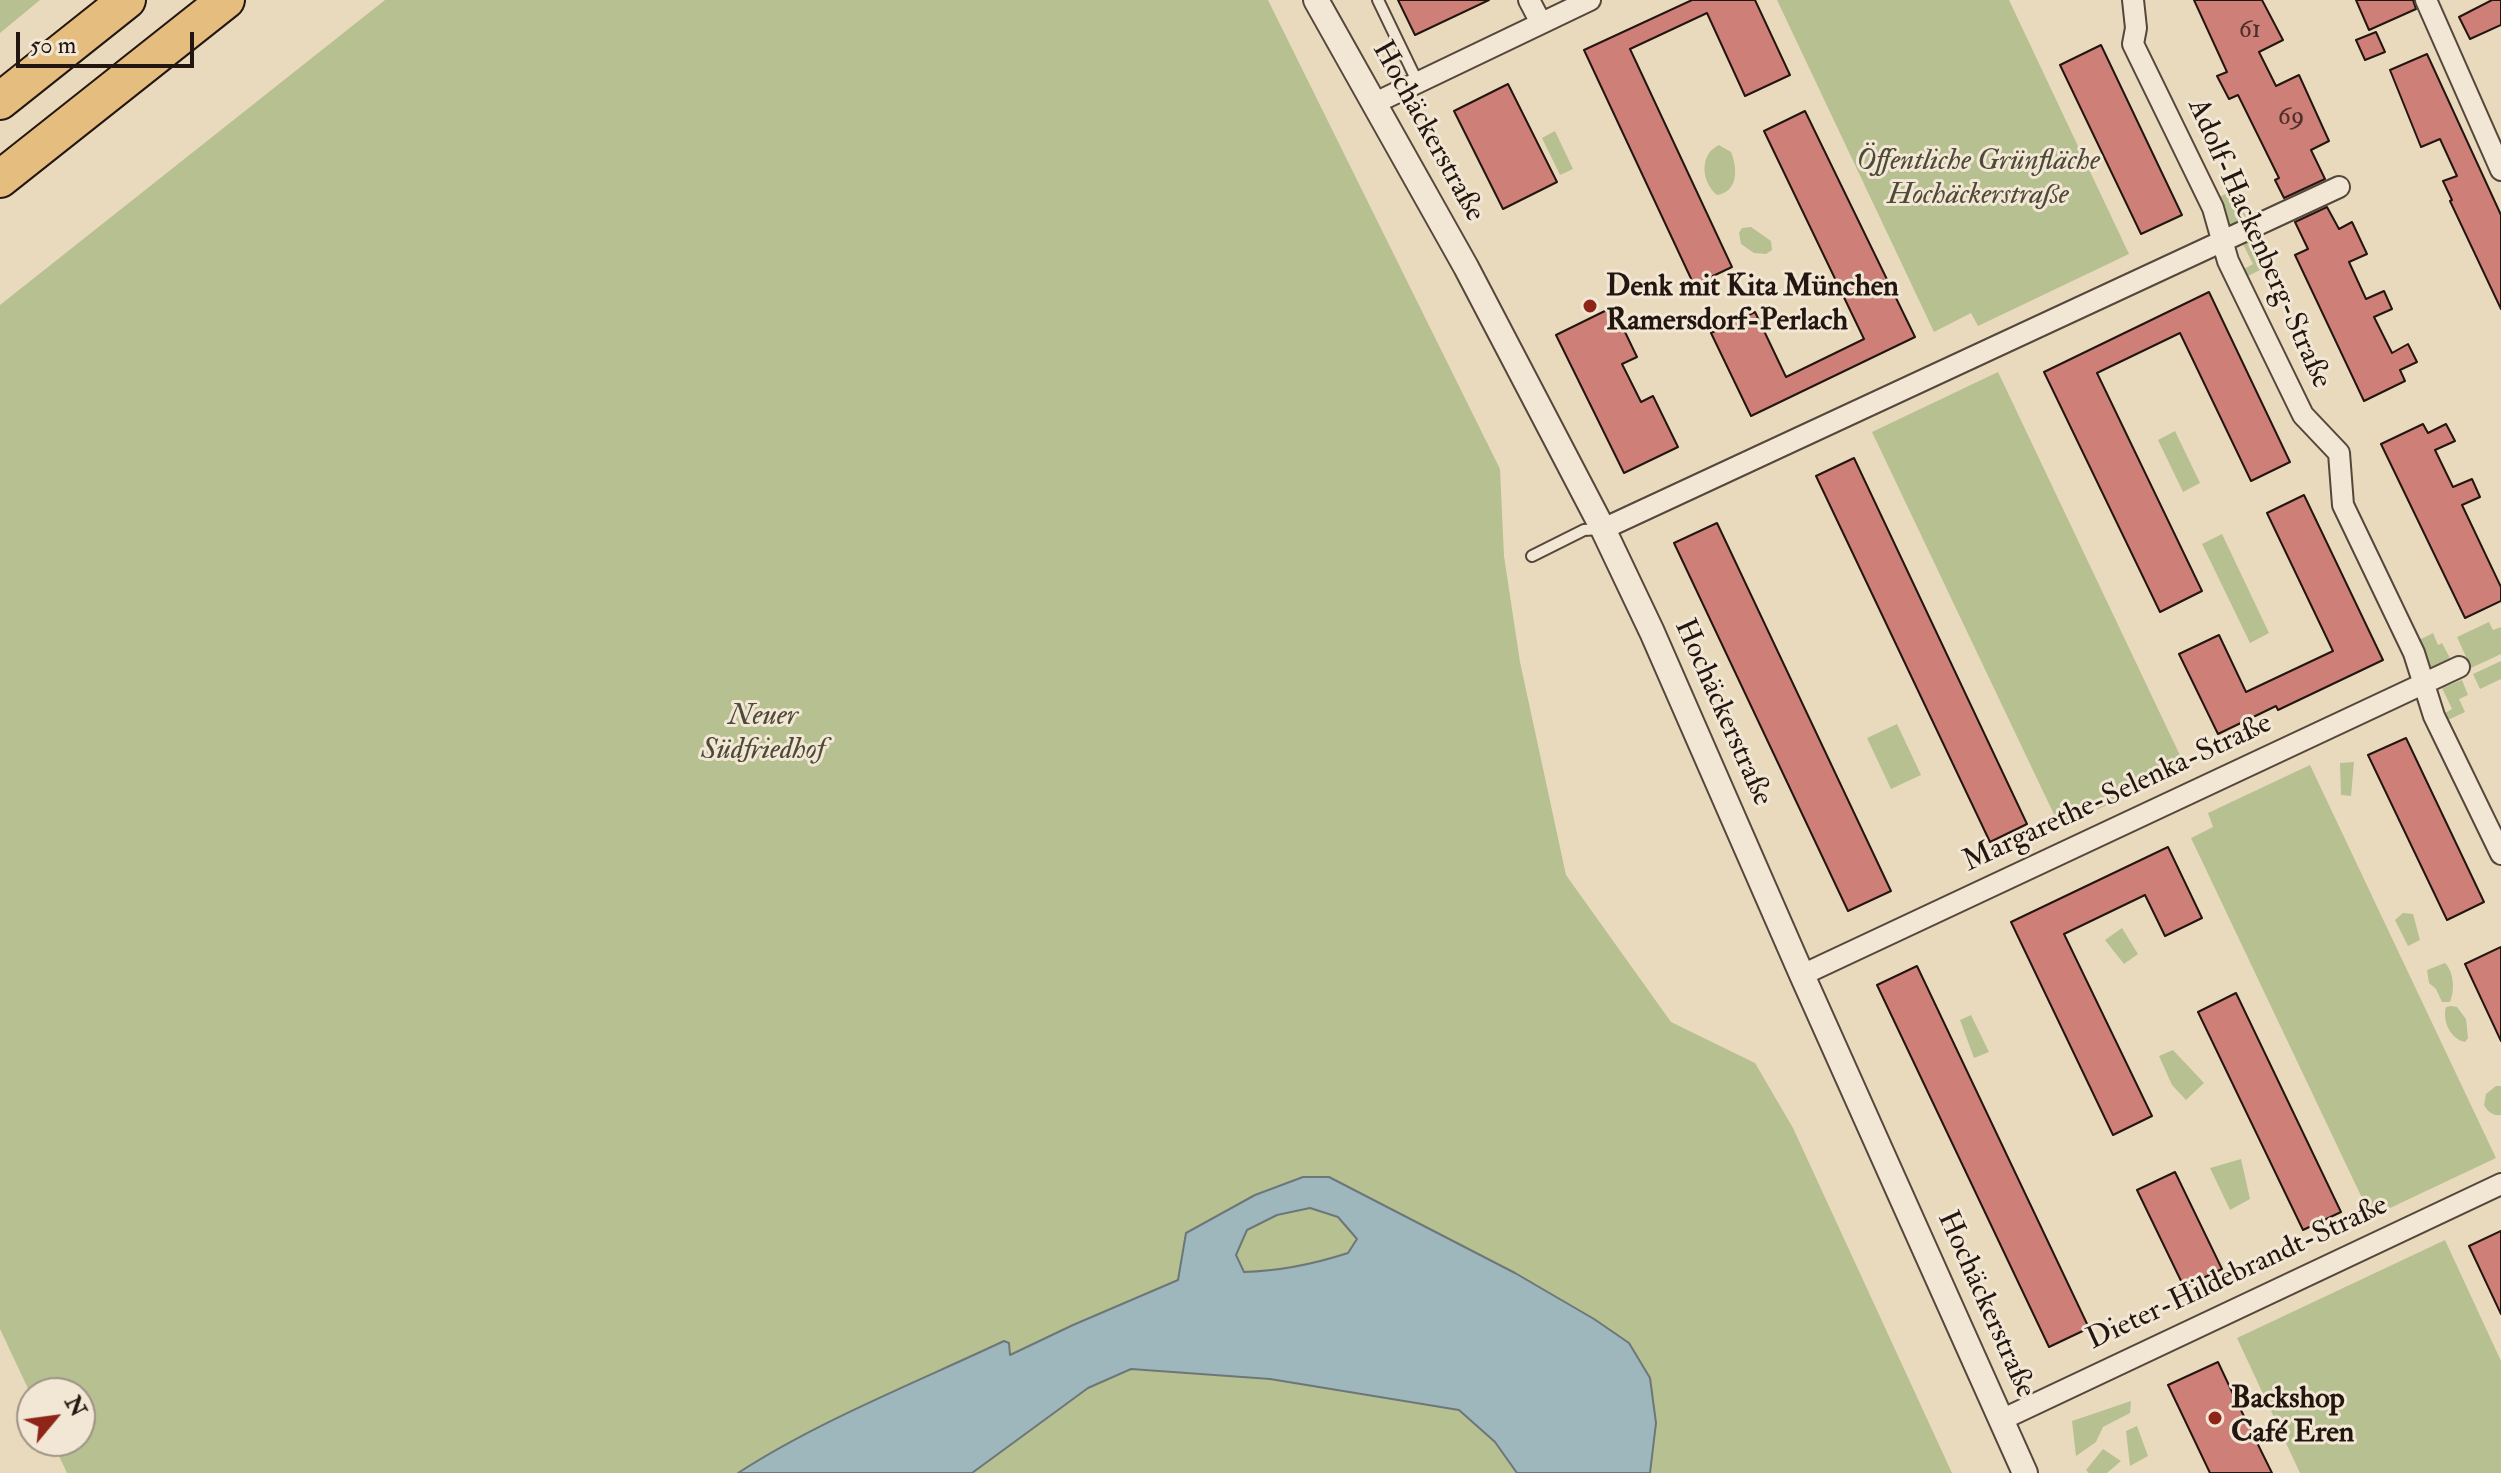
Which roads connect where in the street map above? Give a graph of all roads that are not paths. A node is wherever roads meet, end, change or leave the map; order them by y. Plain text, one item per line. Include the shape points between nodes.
1 (127, 0) edge
2 (226, 0) edge
3 (1316, 0) edge
4 (1378, 0) edge
5 (1529, 0) edge
6 (1590, 0) edge
7 (2133, 0) edge
8 (2426, 0) edge
9 (1541, 23) junction
10 (1417, 81) junction
11 (0, 101) edge
12 (1375, 103) junction
13 (2501, 170) edge
14 (0, 179) edge
15 (2339, 187) dead end
16 (2224, 240) junction
17 (1603, 529) junction
18 (1532, 556) dead end
19 (2459, 667) dead end
20 (2423, 683) junction
21 (2501, 854) edge
22 (1802, 975) junction
23 (2501, 1184) edge
24 (2001, 1420) junction
25 (2025, 1473) edge

1 - 11 highway
2 - 14 highway
3 - 12 street, Hochäckerstraße
4 - 10 lane
5 - 9 street
6 - 9 street
7 - 16 street, Adolf-Hackenberg-Straße via 2133,44
8 - 13 street
9 - 10 street
10 - 12 street
12 - 17 street, Hochäckerstraße
15 - 16 street
16 - 17 street
16 - 20 street, Adolf-Hackenberg-Straße via 2228,261 2303,415 2339,453 2343,505 2414,653
17 - 18 lane via 1584,530
17 - 22 street, Hochäckerstraße
19 - 20 street, Margarethe-Selenka-Straße
20 - 21 street, Adolf-Hackenberg-Straße
20 - 22 street, Margarethe-Selenka-Straße
22 - 24 street, Hochäckerstraße
23 - 24 street, Dieter-Hildebrandt-Straße
24 - 25 street, Hochäckerstraße

